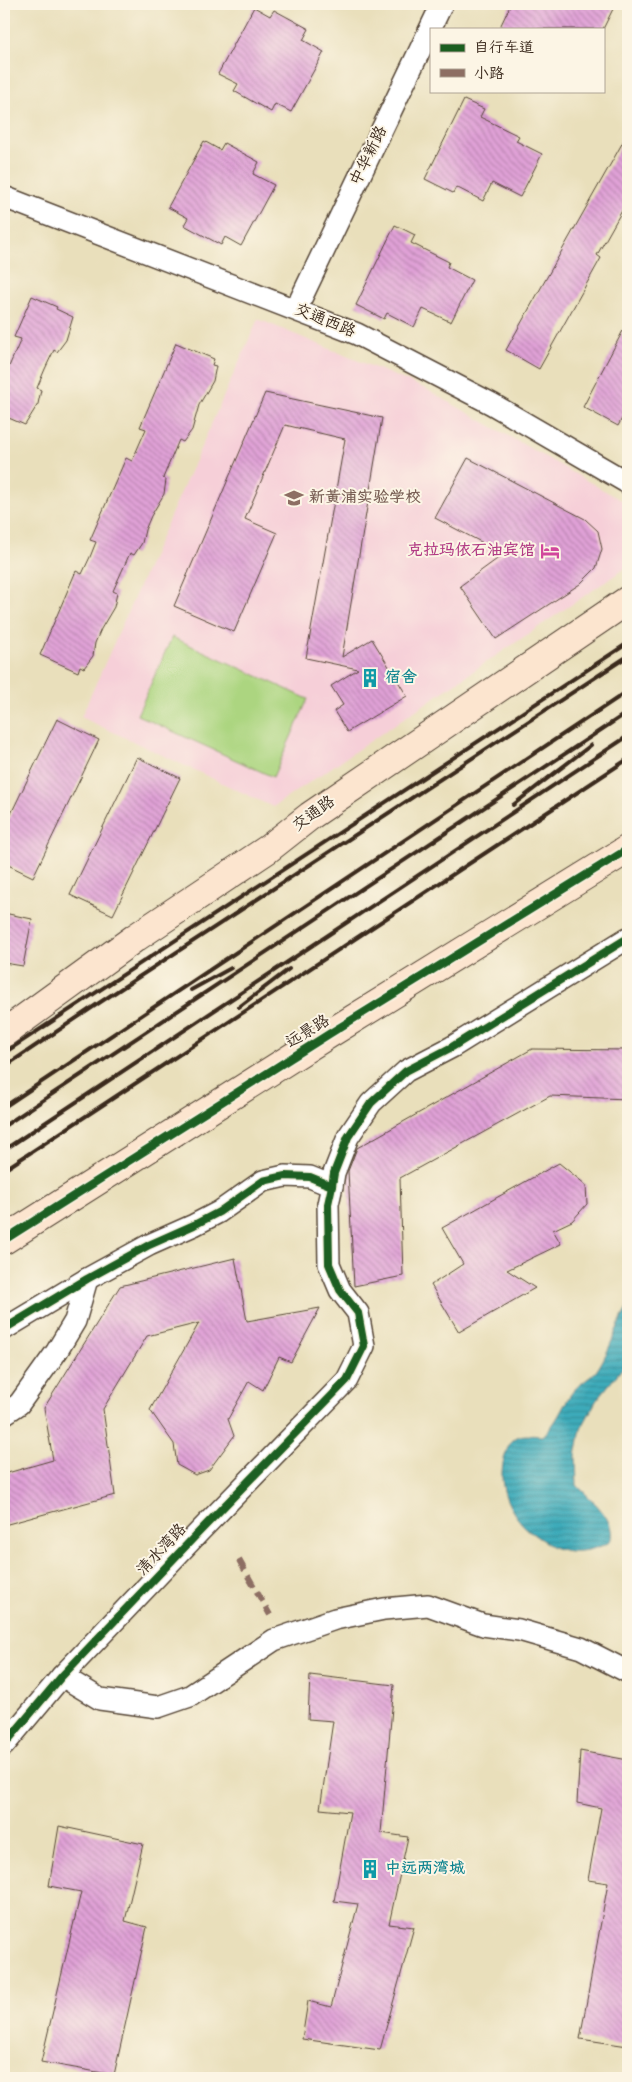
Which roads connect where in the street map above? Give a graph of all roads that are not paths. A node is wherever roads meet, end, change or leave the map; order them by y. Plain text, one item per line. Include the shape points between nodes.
1 (442, 4) edge
2 (431, 28) edge
3 (430, 29) edge
4 (4, 197) edge
5 (296, 309) junction
6 (628, 483) edge
7 (628, 600) edge
8 (628, 849) edge
9 (628, 938) edge
10 (4, 1033) edge
11 (332, 1186) junction
12 (4, 1240) edge
13 (87, 1279) junction
14 (4, 1329) edge
15 (4, 1414) edge
16 (628, 1672) edge
17 (62, 1676) junction
18 (4, 1745) edge

1 - 2 street, 中华新路
3 - 5 street, 中华新路
4 - 5 street, 交通西路
5 - 6 street, 交通西路 via 400,354
7 - 10 main road, 交通路 via 310,816 268,849 135,938
8 - 12 main road, 远景路
9 - 11 street, 清水湾路 via 452,1047 406,1070 371,1102 348,1137
11 - 13 street via 310,1177 285,1176 264,1181 194,1226 149,1245
11 - 17 street, 清水湾路 via 328,1204 329,1264 340,1290 358,1313 364,1346 347,1380
13 - 14 street
13 - 15 street via 75,1321 57,1351 19,1404
16 - 17 street via 581,1648 519,1630 483,1625 428,1605 384,1609 335,1619 274,1640 190,1696 158,1706 100,1699
17 - 18 street, 清水湾路

